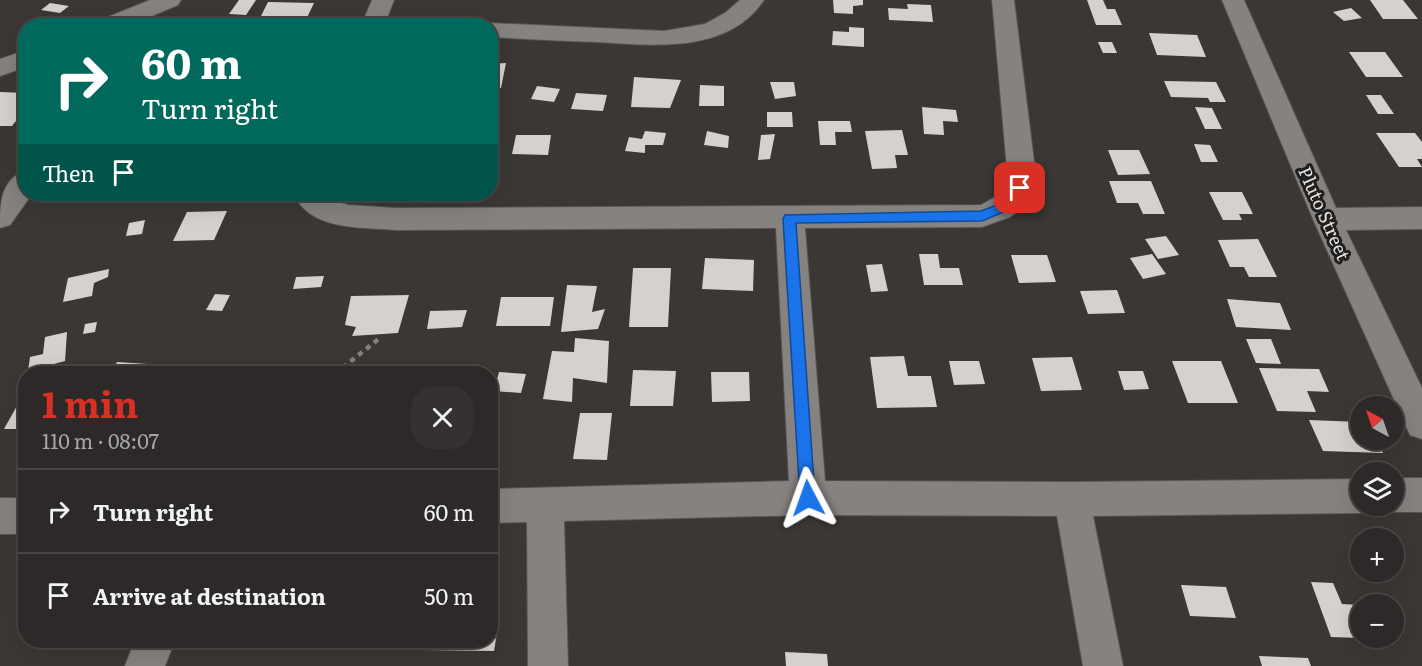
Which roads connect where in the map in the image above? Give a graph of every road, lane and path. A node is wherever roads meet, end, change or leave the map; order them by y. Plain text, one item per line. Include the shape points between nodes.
1 (170, 0) edge
2 (383, 0) edge
3 (753, 0) edge
4 (1003, 0) edge
5 (1233, 0) edge
6 (139, 18) edge
7 (380, 18) edge
8 (498, 30) edge
9 (18, 61) edge
10 (0, 68) edge
11 (18, 192) edge
12 (314, 201) edge
13 (0, 218) edge
14 (1422, 218) edge
15 (790, 219) junction
16 (1327, 219) junction
17 (381, 337) dead end
18 (345, 366) edge
19 (1422, 424) edge
20 (1404, 495) edge
21 (1422, 495) edge
22 (1350, 496) edge
23 (808, 498) junction
24 (1072, 499) junction
25 (545, 505) junction
26 (498, 506) edge
27 (0, 516) edge
28 (18, 516) edge
29 (152, 648) edge
30 (146, 666) edge
31 (548, 666) edge
32 (1103, 666) edge

1 - 6 street
2 - 7 street
3 - 8 street via 726,25 689,36
4 - 15 street via 1021,169 1020,188 1007,206 982,216
5 - 16 street, Pluto Street
9 - 10 street
11 - 13 street
12 - 15 street via 332,213 396,219
14 - 16 street
15 - 23 street
16 - 19 street, Pluto Street
17 - 18 path
20 - 21 street
22 - 24 street
23 - 24 street
23 - 25 street
24 - 32 street
25 - 26 street
25 - 31 street
27 - 28 street
29 - 30 street

